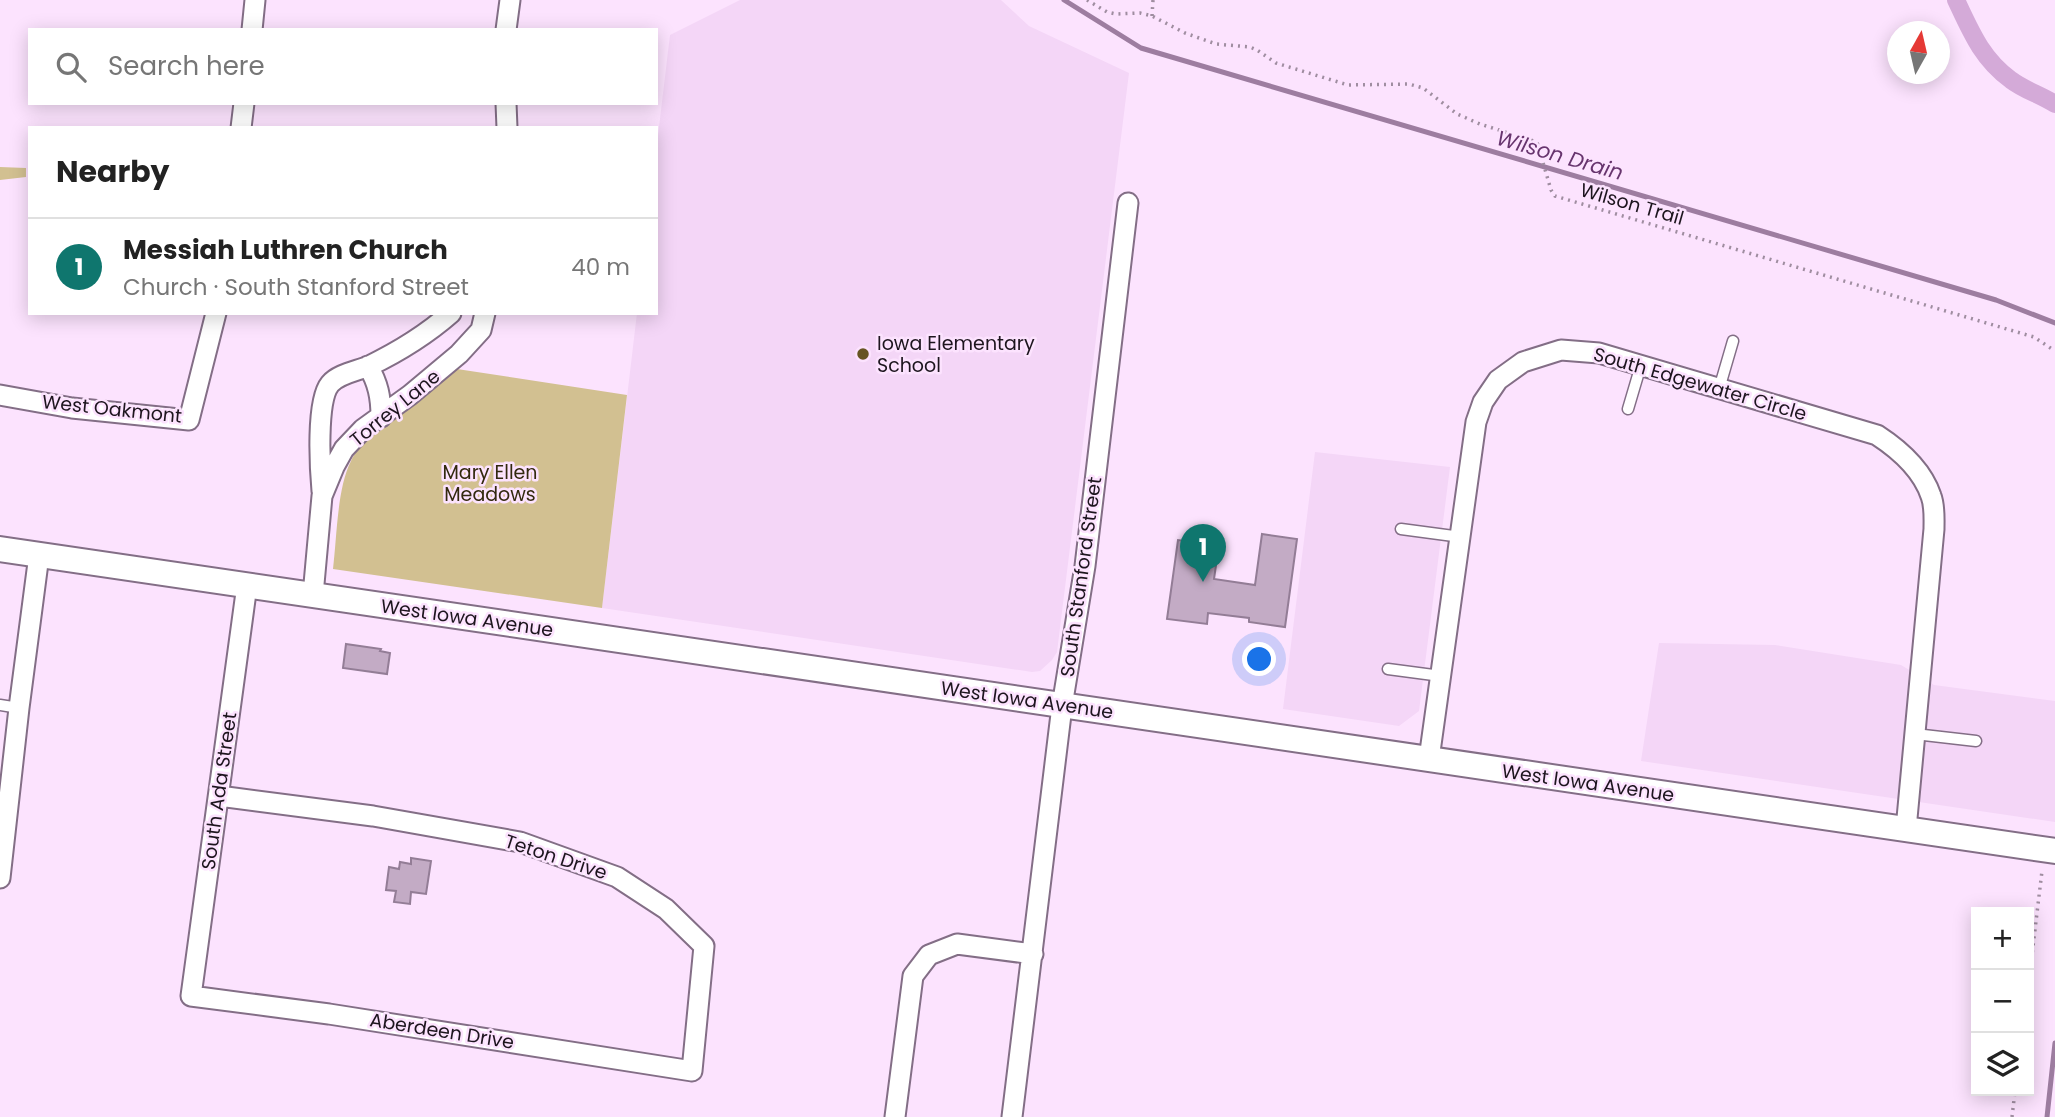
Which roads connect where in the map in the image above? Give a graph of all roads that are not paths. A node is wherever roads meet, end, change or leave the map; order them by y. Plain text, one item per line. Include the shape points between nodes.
1 (255, 0) edge
2 (510, 0) edge
3 (252, 28) edge
4 (506, 28) edge
5 (244, 105) edge
6 (506, 105) edge
7 (241, 126) edge
8 (507, 126) edge
9 (1128, 203) dead end
10 (215, 315) edge
11 (449, 315) edge
12 (485, 315) edge
13 (1733, 341) dead end
14 (1641, 365) junction
15 (368, 366) junction
16 (1719, 389) junction
17 (0, 395) edge
18 (1628, 409) dead end
19 (381, 417) junction
20 (322, 496) junction
21 (1401, 529) dead end
22 (1461, 537) junction
23 (0, 549) edge
24 (39, 555) junction
25 (247, 585) junction
26 (313, 595) junction
27 (1388, 669) dead end
28 (1441, 676) junction
29 (10, 706) edge
30 (1062, 706) junction
31 (1916, 734) junction
32 (1976, 741) dead end
33 (1429, 760) junction
34 (219, 796) junction
35 (1906, 829) junction
36 (2049, 859) edge
37 (0, 878) edge
38 (1033, 954) junction
39 (191, 996) joint
40 (692, 1071) joint
41 (895, 1117) edge
42 (1012, 1117) edge

1 - 3 street
2 - 4 street
5 - 7 street
6 - 8 street
9 - 30 street, South Stanford Street via 1085,566
10 - 17 street, West Oakmont via 189,420
11 - 15 street
12 - 19 street, Torrey Lane via 481,330 459,354
13 - 16 lane
14 - 16 street, South Edgewater Circle
14 - 18 lane
14 - 22 street, South Edgewater Circle via 1599,353 1560,350 1523,362 1498,380 1476,422
15 - 19 street via 380,395
15 - 20 street via 332,381 327,389 320,453
16 - 31 street, South Edgewater Circle via 1877,435 1917,468 1932,497 1934,529
19 - 20 street, Torrey Lane via 344,449
20 - 26 street, Torrey Lane
21 - 22 lane
22 - 28 street, South Edgewater Circle
23 - 24 street, West Iowa Avenue
24 - 25 street, West Iowa Avenue
24 - 29 street
25 - 26 street, West Iowa Avenue
25 - 34 street, South Ada Street
26 - 30 street, West Iowa Avenue
27 - 28 lane
28 - 33 street, South Edgewater Circle
29 - 37 street
30 - 33 street, West Iowa Avenue
30 - 38 street, South Stanford Street
31 - 32 lane
31 - 35 street, South Edgewater Circle
33 - 35 street, West Iowa Avenue
34 - 39 street, South Ada Street
34 - 40 street, Teton Drive via 520,842 617,877 666,909 704,946
35 - 36 street, West Iowa Avenue
38 - 41 street via 957,944 929,955 913,976
38 - 42 street, South Stanford Street
39 - 40 street, Aberdeen Drive

